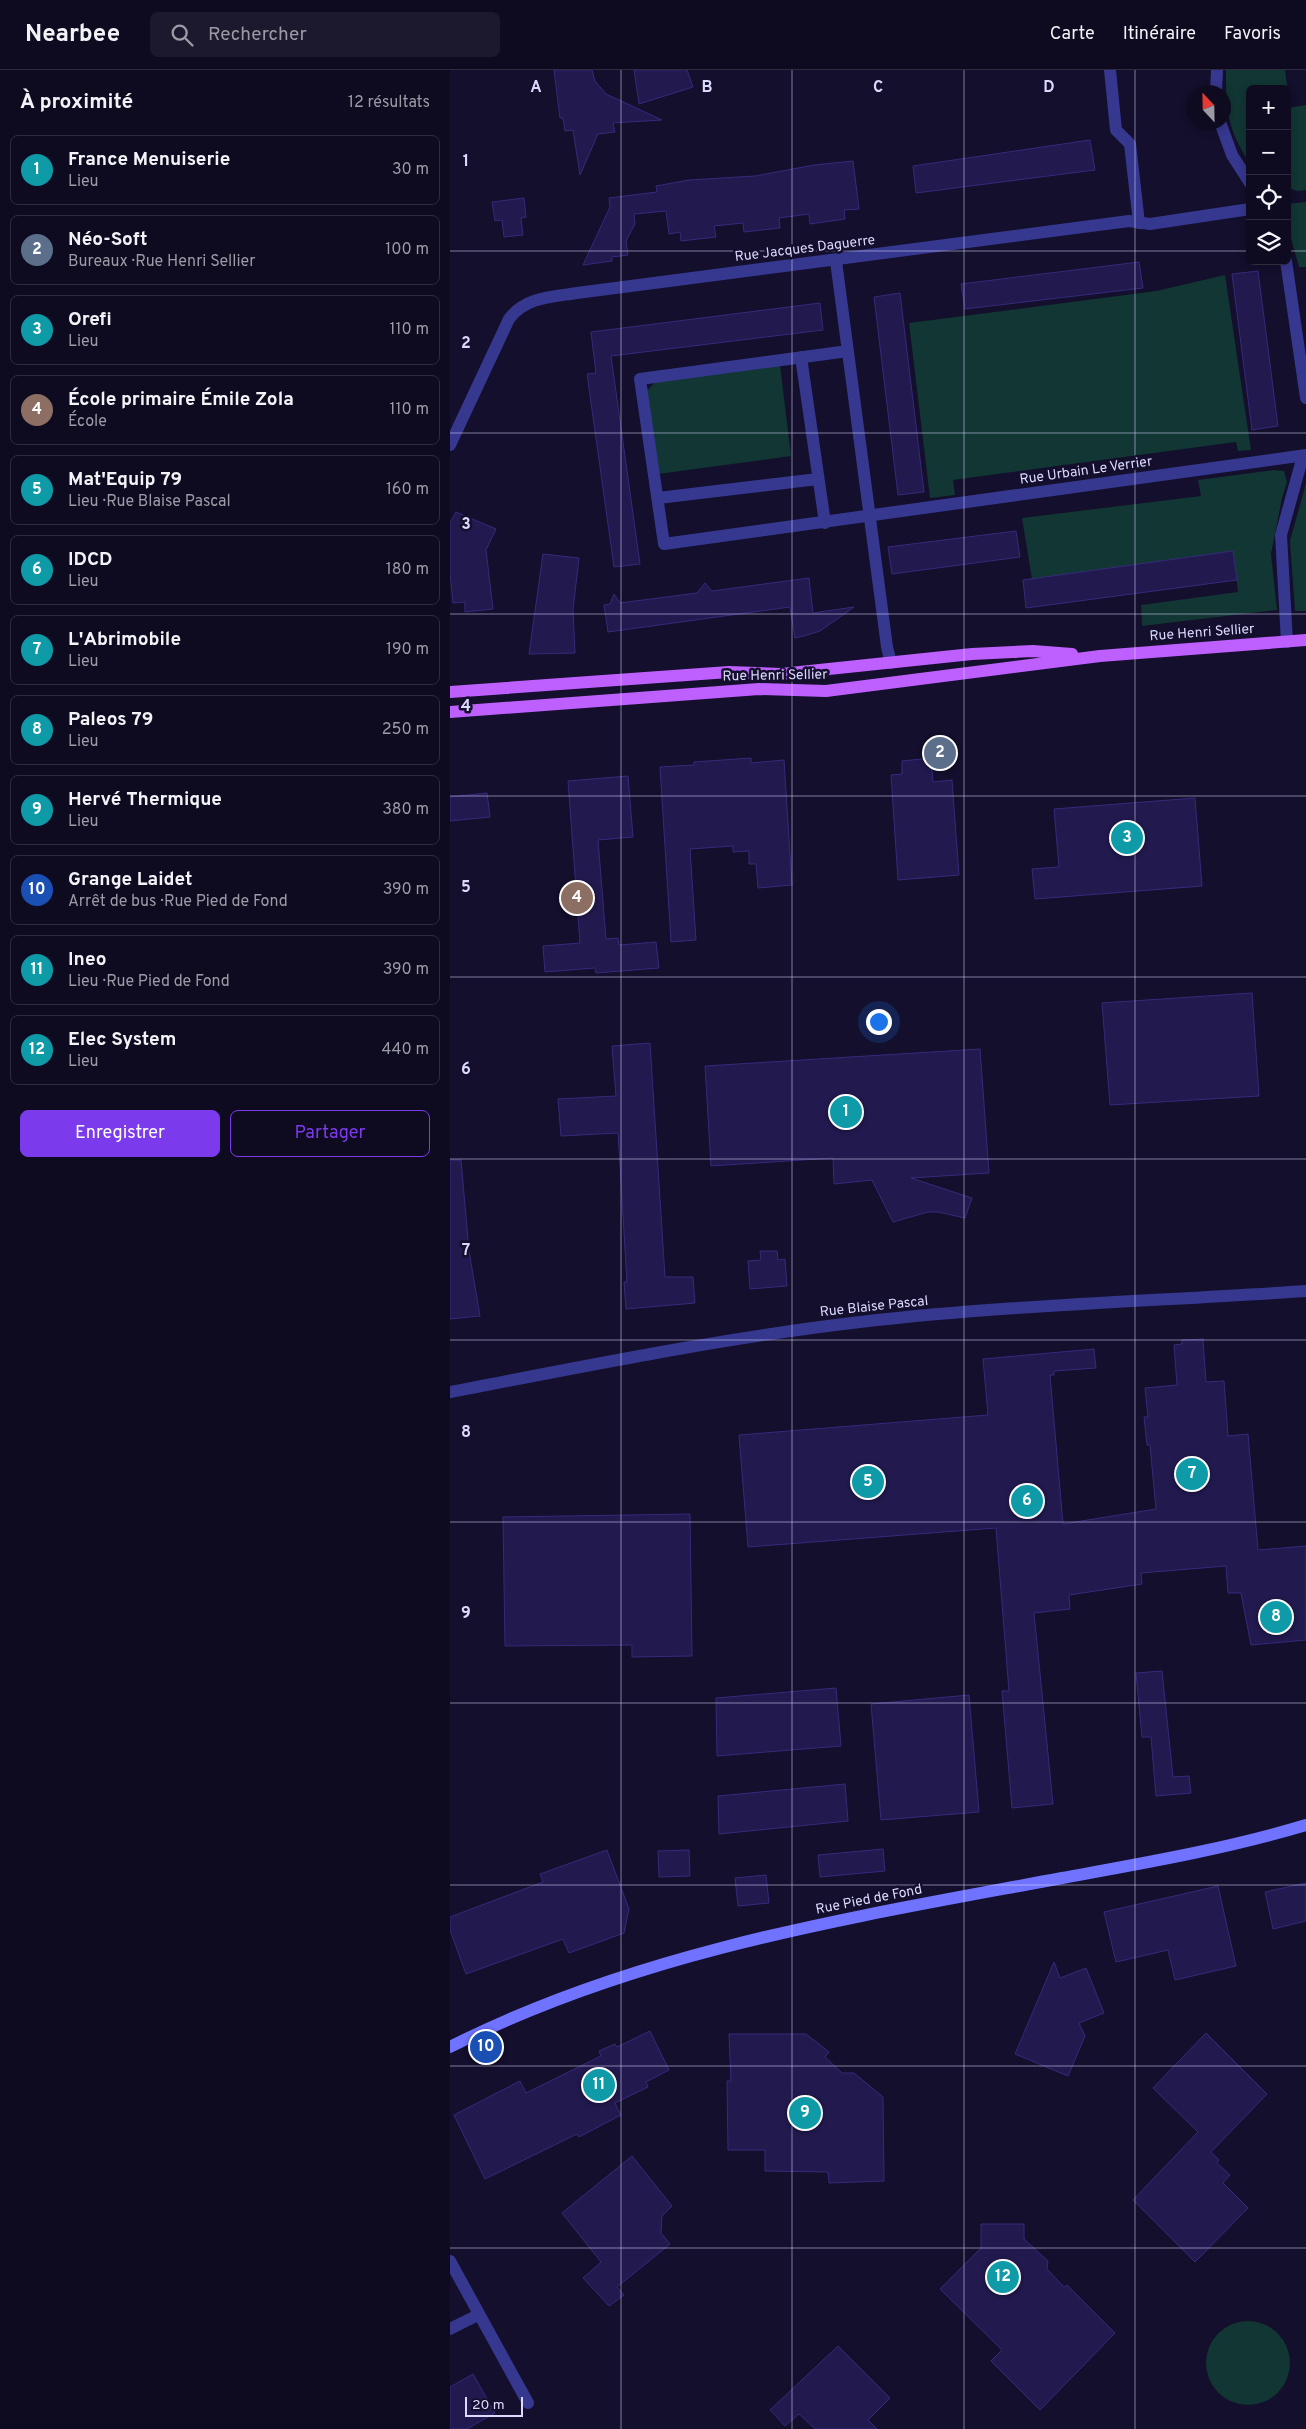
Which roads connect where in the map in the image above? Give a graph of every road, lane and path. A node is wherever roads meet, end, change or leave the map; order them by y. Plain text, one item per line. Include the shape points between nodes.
1 (1110, 70) edge
2 (1217, 70) edge
3 (1216, 85) edge
4 (1223, 130) edge
5 (1246, 177) edge
6 (1246, 210) edge
7 (1139, 223) junction
8 (836, 261) junction
9 (1287, 265) edge
10 (848, 351) junction
11 (801, 357) junction
12 (1306, 398) edge
13 (450, 446) edge
14 (1304, 456) edge
15 (818, 479) junction
16 (658, 498) junction
17 (870, 516) junction
18 (825, 523) junction
19 (1306, 640) edge
20 (1287, 642) junction
21 (1100, 656) junction
22 (891, 663) junction
23 (450, 692) edge
24 (450, 712) edge
25 (1306, 1291) edge
26 (450, 1392) edge
27 (1306, 1824) edge
28 (450, 2047) edge
29 (450, 2261) edge
30 (478, 2315) junction
31 (450, 2329) edge
32 (528, 2403) dead end

1 - 7 street via 1116,130 1130,144
2 - 3 street
4 - 5 street via 1232,155
6 - 7 street, Rue Jacques Daguerre
7 - 8 street, Rue Jacques Daguerre via 1129,221
8 - 10 street
8 - 13 street, Rue Jacques Daguerre via 577,293 529,302 515,310 509,319
9 - 12 street
10 - 11 street
10 - 17 street
11 - 15 street
11 - 16 street via 640,379
14 - 17 street, Rue Urbain Le Verrier
14 - 20 street via 1281,536
15 - 16 street
15 - 18 street
16 - 18 street, Rue Urbain Le Verrier via 664,544
17 - 18 street, Rue Urbain Le Verrier
17 - 22 street
19 - 20 main road, Rue Henri Sellier
20 - 21 main road, Rue Henri Sellier
21 - 22 main road, Rue Henri Sellier via 1032,652 972,654
21 - 24 main road, Rue Henri Sellier via 826,691 750,690
22 - 23 main road, Rue Henri Sellier via 790,673 729,672
25 - 26 street, Rue Blaise Pascal via 1054,1306 860,1322 715,1342
27 - 28 main road, Rue Pied de Fond via 1202,1851 805,1928 713,1950 552,2001 506,2019
29 - 30 street
30 - 31 street
30 - 32 street

